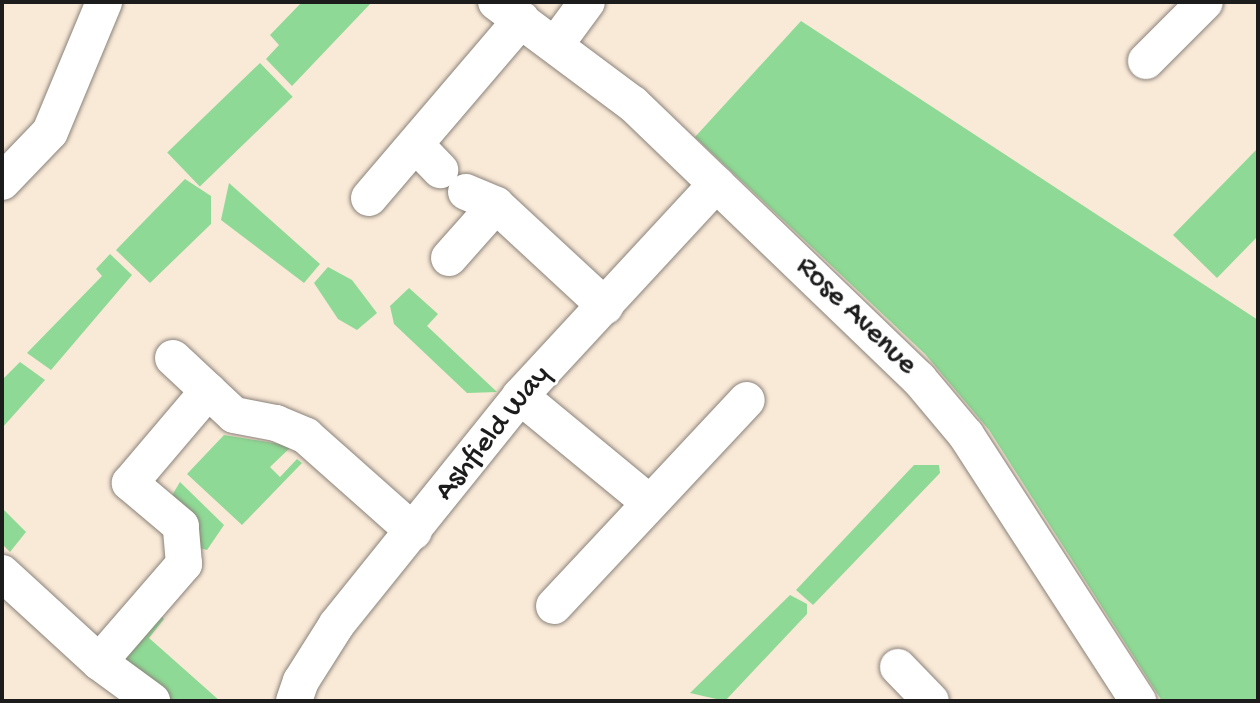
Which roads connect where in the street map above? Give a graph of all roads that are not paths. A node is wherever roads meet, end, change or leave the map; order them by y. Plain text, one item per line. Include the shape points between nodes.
1 (104, 2) edge
2 (587, 2) edge
3 (1205, 2) edge
4 (509, 10) edge
5 (556, 44) junction
6 (1146, 61) dead end
7 (454, 178) junction
8 (2, 182) edge
9 (716, 184) junction
10 (369, 198) dead end
11 (449, 258) dead end
12 (605, 306) junction
13 (173, 358) dead end
14 (208, 391) junction
15 (520, 396) junction
16 (747, 400) dead end
17 (650, 503) junction
18 (414, 532) junction
19 (7, 588) edge
20 (554, 606) dead end
21 (99, 662) junction
22 (898, 667) dead end
23 (930, 700) edge
24 (152, 701) edge
25 (294, 701) edge
26 (1138, 701) edge

1 - 8 street via 50,132
2 - 5 street
3 - 6 street
4 - 5 street, Rose Avenue
4 - 7 street
5 - 9 street, Rose Avenue via 633,104
7 - 10 street
7 - 11 street
7 - 12 street
9 - 12 street, Ashfield Way
9 - 26 street, Rose Avenue via 919,379 966,435
12 - 15 street, Ashfield Way
13 - 14 street
14 - 18 street via 234,415 276,423 306,436
14 - 21 street via 130,483 181,526 184,564
15 - 17 street
15 - 18 street, Ashfield Way
16 - 17 street
17 - 20 street
18 - 25 street, Ashfield Way via 337,624
19 - 21 street
21 - 24 street
22 - 23 street

